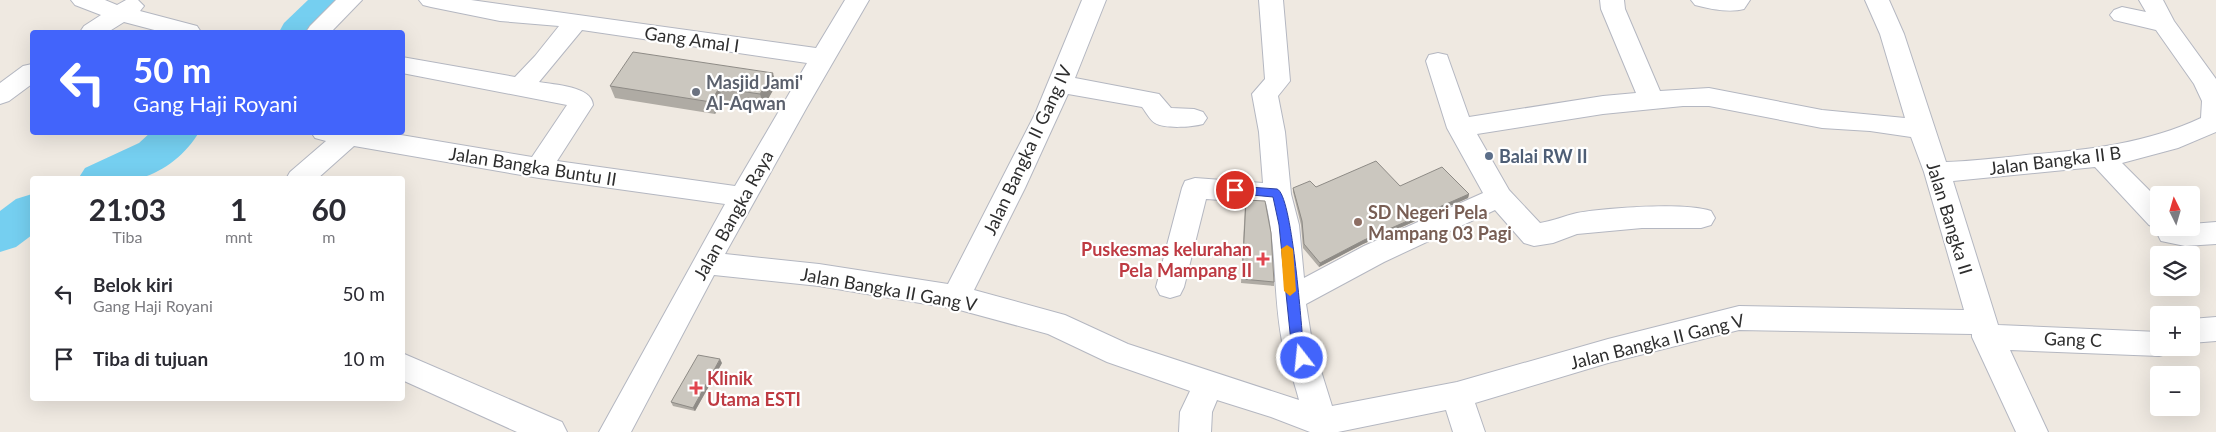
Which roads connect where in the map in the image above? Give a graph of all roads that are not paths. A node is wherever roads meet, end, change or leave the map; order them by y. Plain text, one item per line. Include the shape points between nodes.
1 (83, 0) edge
2 (142, 0) edge
3 (350, 0) edge
4 (431, 0) edge
5 (857, 0) edge
6 (1094, 0) edge
7 (1271, 0) edge
8 (1612, 0) edge
9 (1703, 0) edge
10 (1738, 0) edge
11 (1877, 0) edge
12 (2151, 0) edge
13 (121, 13) junction
14 (572, 13) edge
15 (2122, 15) dead end
16 (2164, 24) junction
17 (95, 30) edge
18 (182, 30) edge
19 (320, 30) edge
20 (823, 57) junction
21 (1438, 61) dead end
22 (405, 67) edge
23 (30, 73) edge
24 (1059, 84) junction
25 (521, 86) junction
26 (0, 95) edge
27 (1651, 99) junction
28 (1194, 118) dead end
29 (1460, 128) junction
30 (1921, 129) junction
31 (336, 135) edge
32 (2101, 157) junction
33 (540, 168) junction
34 (1937, 172) junction
35 (302, 176) edge
36 (1277, 194) junction
37 (743, 197) junction
38 (1500, 197) junction
39 (2150, 209) edge
40 (1701, 218) dead end
41 (2216, 233) edge
42 (2200, 235) edge
43 (706, 263) junction
44 (1170, 288) dead end
45 (956, 297) junction
46 (1291, 299) junction
47 (1984, 329) junction
48 (2216, 329) edge
49 (2200, 330) edge
50 (2150, 344) edge
51 (405, 367) edge
52 (1209, 384) junction
53 (1457, 396) junction
54 (1320, 422) junction
55 (551, 432) edge
56 (614, 432) edge
57 (1195, 432) edge
58 (1469, 432) edge
59 (2032, 432) edge

1 - 13 street
2 - 13 street
3 - 19 street
4 - 14 street, Gang Amal I via 500,13
5 - 20 street, Jalan Bangka Raya
6 - 24 street, Jalan Bangka II Gang IV
7 - 36 street via 1278,81 1265,94
8 - 27 street
9 - 10 street via 1736,4
11 - 30 street, Jalan Bangka II via 1892,34
12 - 16 street
13 - 17 street
13 - 18 street
14 - 20 street, Gang Amal I via 728,45
14 - 25 street via 544,62
15 - 16 street
16 - 32 street, Jalan Bangka II B via 2205,80 2215,102 2213,123 2169,141
20 - 37 street, Jalan Bangka Raya
21 - 29 street
22 - 25 street
23 - 26 street
24 - 28 street via 1150,100 1164,117
24 - 45 street, Jalan Bangka II Gang IV via 1022,170
25 - 33 street via 580,101
27 - 29 street
27 - 30 street via 1709,97 1822,119
29 - 38 street
30 - 34 street, Jalan Bangka II
31 - 33 street, Jalan Bangka Buntu II
31 - 35 street
32 - 34 street, Jalan Bangka II B
32 - 39 street
33 - 37 street, Jalan Bangka Buntu II
34 - 47 street, Jalan Bangka II
36 - 44 street via 1195,188
36 - 46 street via 1285,225
37 - 43 street, Jalan Bangka Raya
38 - 40 street via 1534,235 1576,224 1642,218
38 - 46 street via 1374,254
41 - 42 street
43 - 45 street, Jalan Bangka II Gang V via 819,275
43 - 56 street, Jalan Bangka Raya
45 - 52 street, Jalan Bangka II Gang V via 1055,324 1118,353
46 - 54 street via 1297,342
47 - 50 street, Gang C
47 - 53 street, Jalan Bangka II Gang V via 1739,318 1608,351
47 - 59 street, Jalan Bangka II
48 - 49 street
51 - 55 street
52 - 54 street, Jalan Bangka II Gang V
52 - 57 street via 1196,412
53 - 54 street, Jalan Bangka II Gang V
53 - 58 street

